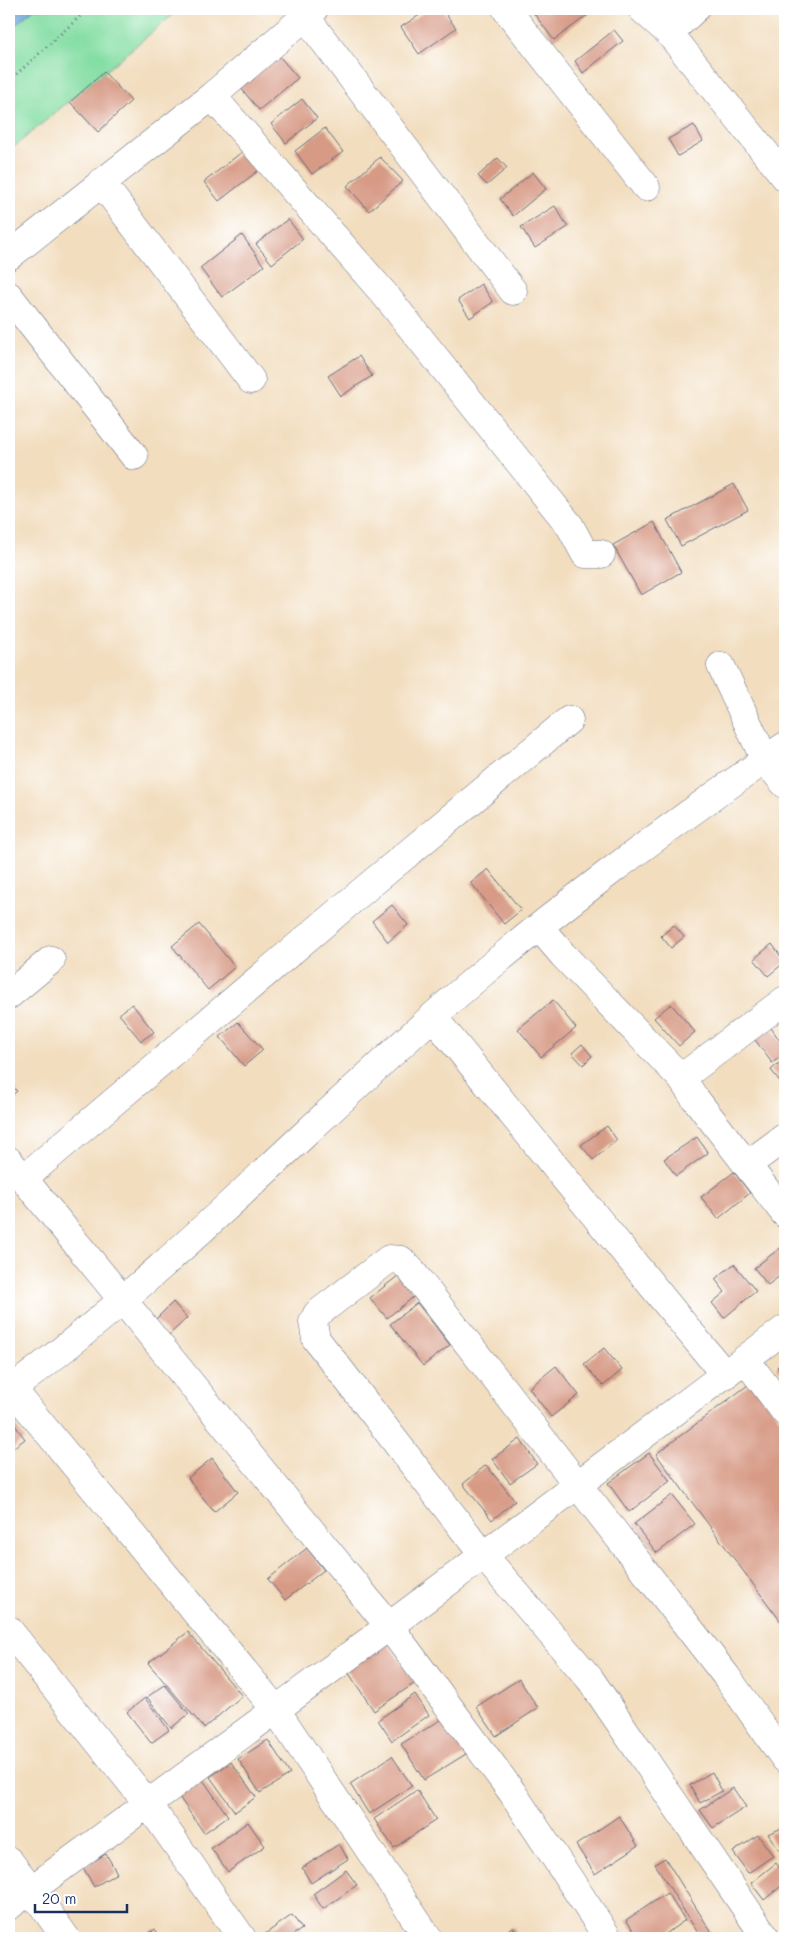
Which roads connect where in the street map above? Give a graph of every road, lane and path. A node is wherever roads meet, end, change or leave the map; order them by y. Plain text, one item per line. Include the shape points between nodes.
1 (88, 9) edge
2 (506, 9) edge
3 (642, 9) edge
4 (695, 9) edge
5 (310, 12) edge
6 (669, 33) junction
7 (9, 81) edge
8 (212, 96) junction
9 (785, 177) edge
10 (101, 182) junction
11 (646, 187) dead end
12 (9, 256) edge
13 (513, 292) dead end
14 (9, 296) edge
15 (251, 380) dead end
16 (134, 456) dead end
17 (601, 554) dead end
18 (721, 666) dead end
19 (569, 720) dead end
20 (775, 753) edge
21 (785, 784) edge
22 (539, 927) junction
23 (51, 960) dead end
24 (9, 995) edge
25 (785, 1000) edge
26 (433, 1017) junction
27 (681, 1078) junction
28 (785, 1137) edge
29 (747, 1165) junction
30 (16, 1169) edge
31 (785, 1214) edge
32 (122, 1302) junction
33 (785, 1329) edge
34 (735, 1367) junction
35 (10, 1388) edge
36 (785, 1412) edge
37 (577, 1485) junction
38 (484, 1556) junction
39 (389, 1626) junction
40 (9, 1630) edge
41 (276, 1710) junction
42 (785, 1759) edge
43 (148, 1804) junction
44 (9, 1861) edge
45 (31, 1889) junction
46 (9, 1906) edge
47 (66, 1938) edge
48 (242, 1938) edge
49 (428, 1938) edge
50 (608, 1938) edge
51 (766, 1938) edge

1 - 7 path
2 - 11 street
3 - 6 street
4 - 6 street
5 - 8 street
5 - 13 street
6 - 9 street
8 - 10 street
8 - 17 street via 386,296 570,526 585,554
10 - 12 street
10 - 15 street
14 - 16 street
18 - 20 street
19 - 30 street via 365,889
20 - 21 street
20 - 22 street
22 - 26 street
22 - 27 street
23 - 24 street
25 - 27 street
26 - 32 street
26 - 34 street
27 - 29 street
28 - 29 street
29 - 31 street
30 - 32 street
32 - 35 street
32 - 39 street
33 - 34 street
34 - 36 street
34 - 37 street
35 - 41 street
37 - 38 street
37 - 38 street via 410,1269 401,1260 389,1259 382,1264 317,1314 313,1322 316,1339
37 - 42 street via 727,1677
38 - 39 street
38 - 51 street via 590,1679
39 - 41 street
39 - 50 street via 512,1792
40 - 43 street
41 - 43 street
41 - 49 street
43 - 45 street
43 - 48 street
44 - 45 street
45 - 46 street
45 - 47 street

